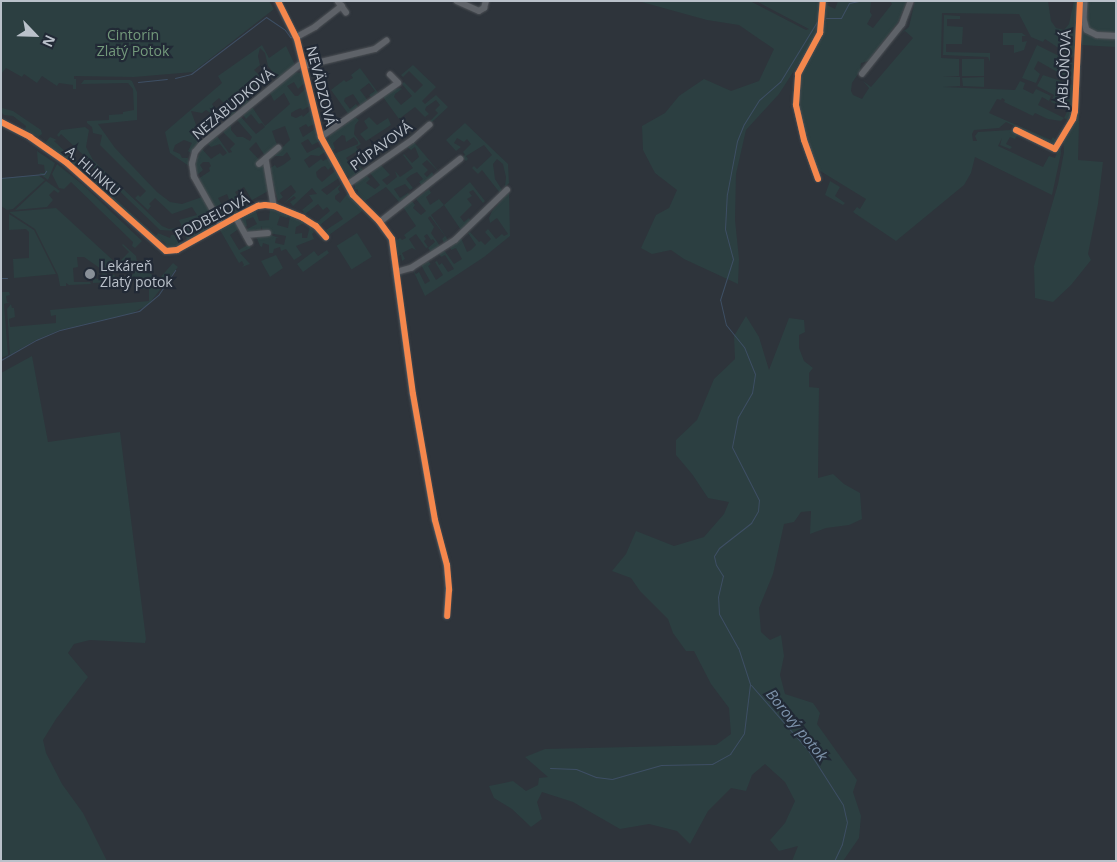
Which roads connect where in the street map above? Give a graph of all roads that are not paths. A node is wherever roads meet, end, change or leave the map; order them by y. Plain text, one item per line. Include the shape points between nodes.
1 (278, 1) edge
2 (457, 1) edge
3 (486, 1) edge
4 (822, 1) edge
5 (911, 1) edge
6 (1080, 1) edge
7 (1084, 1) edge
8 (340, 4) edge
9 (346, 12) dead end
10 (1116, 36) edge
11 (296, 37) junction
12 (386, 41) dead end
13 (303, 64) junction
14 (862, 74) dead end
15 (390, 75) dead end
16 (1, 122) edge
17 (429, 125) dead end
18 (1016, 130) dead end
19 (321, 137) junction
20 (278, 148) dead end
21 (266, 159) junction
22 (460, 159) dead end
23 (259, 164) dead end
24 (818, 179) dead end
25 (347, 186) junction
26 (507, 190) dead end
27 (274, 206) junction
28 (236, 217) junction
29 (380, 222) junction
30 (221, 225) junction
31 (268, 233) dead end
32 (246, 235) junction
33 (326, 238) dead end
34 (250, 242) dead end
35 (161, 248) joint
36 (397, 275) junction
37 (447, 616) dead end

1 - 11 street, NEVÄDZOVÁ
2 - 3 street via 479,11
4 - 24 street via 820,33 801,66 796,96 798,121
5 - 14 street via 902,24
6 - 18 street, JABLOŇOVÁ via 1073,119 1055,149
7 - 10 street via 1087,30 1097,35
8 - 9 street
8 - 11 street via 314,27
11 - 13 street, NEVÄDZOVÁ
12 - 13 street, NEZÁBUDKOVÁ via 375,49
13 - 19 street, NEVÄDZOVÁ
13 - 30 street, NEZÁBUDKOVÁ via 195,152 192,164 194,177
15 - 19 street via 398,83
16 - 35 street, A. HLINKU via 30,137 67,163
17 - 25 street, PÚPAVOVÁ
19 - 25 street, NEVÄDZOVÁ
20 - 21 street
21 - 23 street
21 - 27 street
22 - 29 street
25 - 29 street, NEVÄDZOVÁ
26 - 36 street via 455,240
27 - 28 street, PODBEĽOVÁ via 258,206
27 - 33 street via 310,222
28 - 30 street, PODBEĽOVÁ
28 - 32 street, PODBEĽOVÁ
29 - 36 street, NEVÄDZOVÁ via 392,239
30 - 35 street, PODBEĽOVÁ via 177,250
31 - 32 street
32 - 34 street, PODBEĽOVÁ
36 - 37 street, NEVÄDZOVÁ via 434,520 447,565

